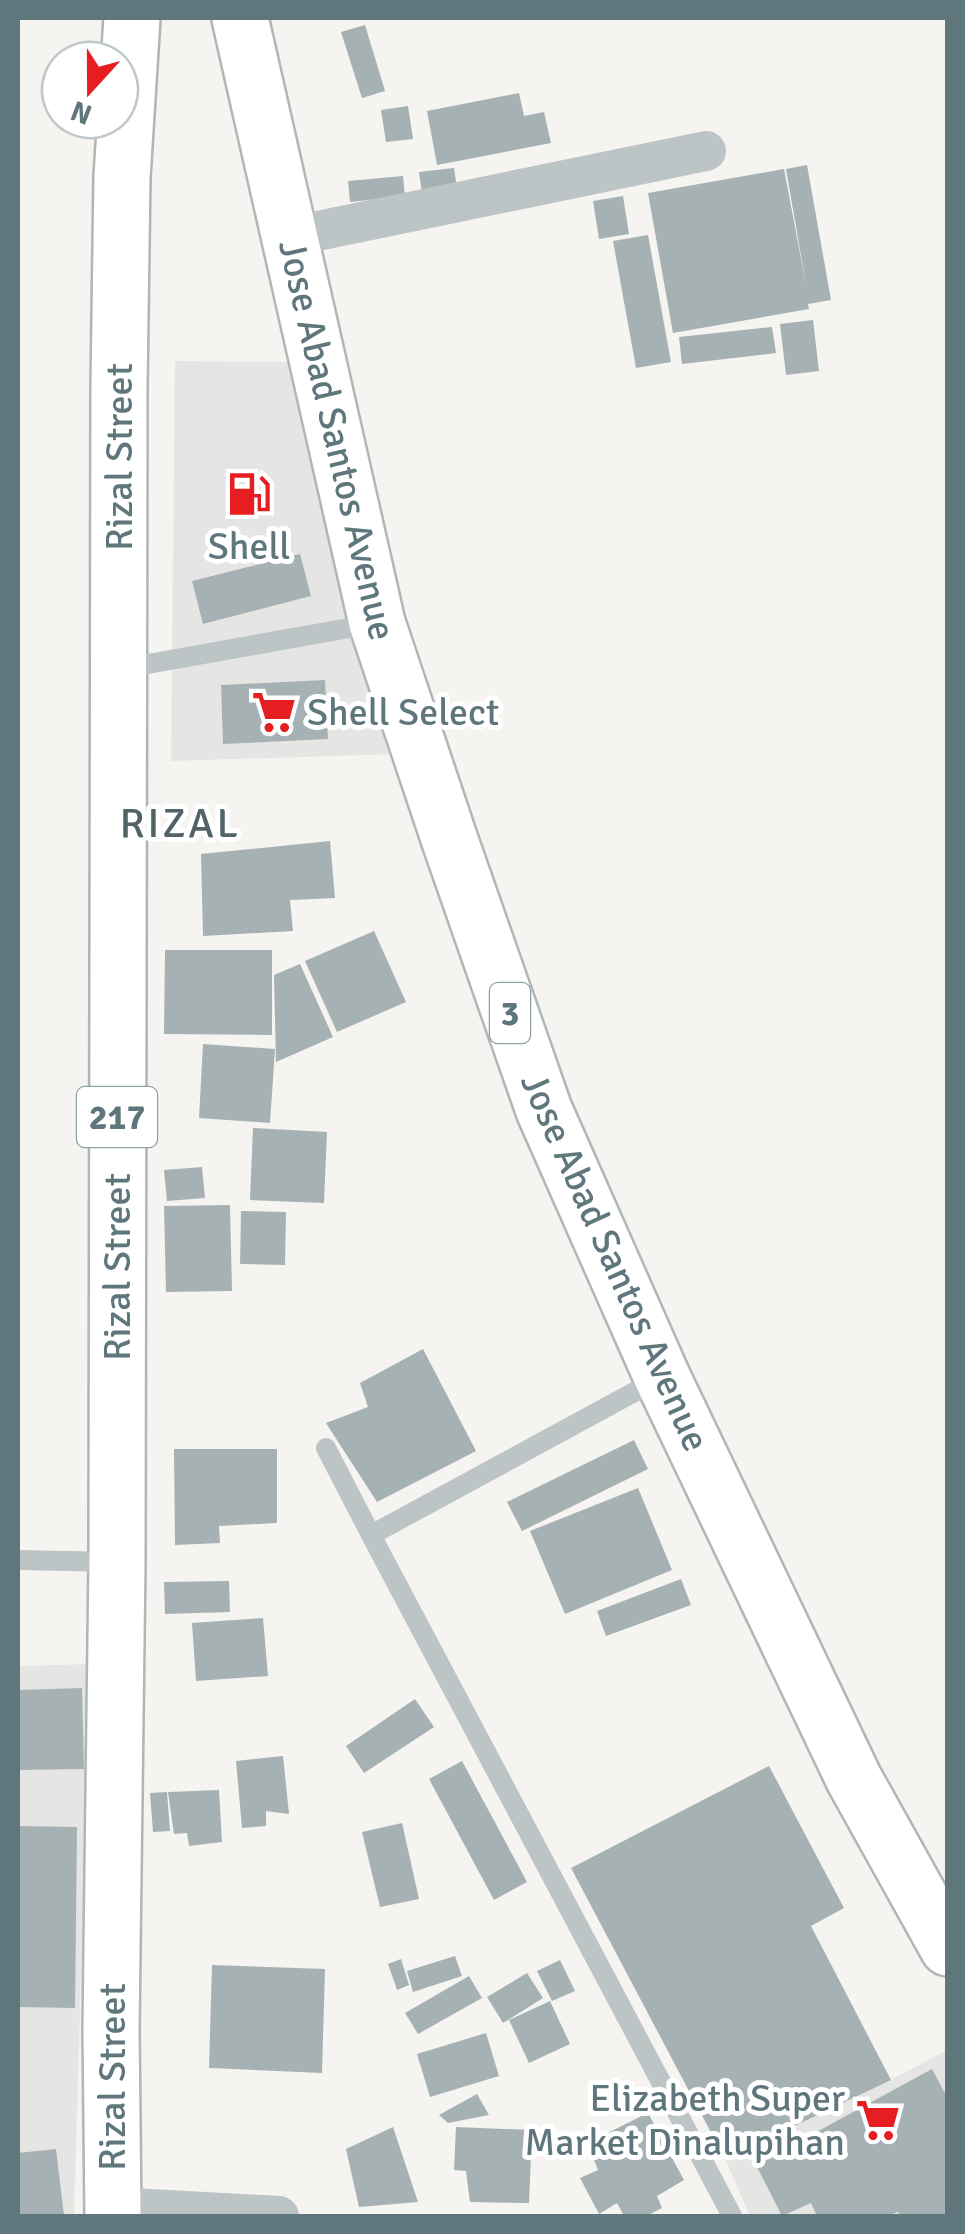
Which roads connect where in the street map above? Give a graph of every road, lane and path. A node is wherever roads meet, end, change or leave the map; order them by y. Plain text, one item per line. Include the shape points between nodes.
1 (132, 18) edge
2 (240, 18) edge
3 (706, 151) dead end
4 (288, 237) junction
5 (377, 623) junction
6 (118, 669) junction
7 (662, 1376) junction
8 (326, 1448) dead end
9 (371, 1535) junction
10 (18, 1560) edge
11 (116, 1562) junction
12 (948, 1948) edge
13 (113, 2212) edge
14 (279, 2216) edge
15 (732, 2216) edge

1 - 6 main road, Rizal Street / 217 via 122,177
2 - 4 main road, Jose Abad Santos Avenue / 3
3 - 4 street
4 - 5 main road, Jose Abad Santos Avenue / 3
5 - 6 lane
5 - 7 main road, Jose Abad Santos Avenue / 3 via 544,1110
6 - 11 main road, Rizal Street / 217
7 - 9 lane
7 - 12 main road, Jose Abad Santos Avenue / 3 via 854,1779
8 - 9 lane
9 - 15 lane
10 - 11 lane
11 - 13 main road, Rizal Street / 217
13 - 14 street

